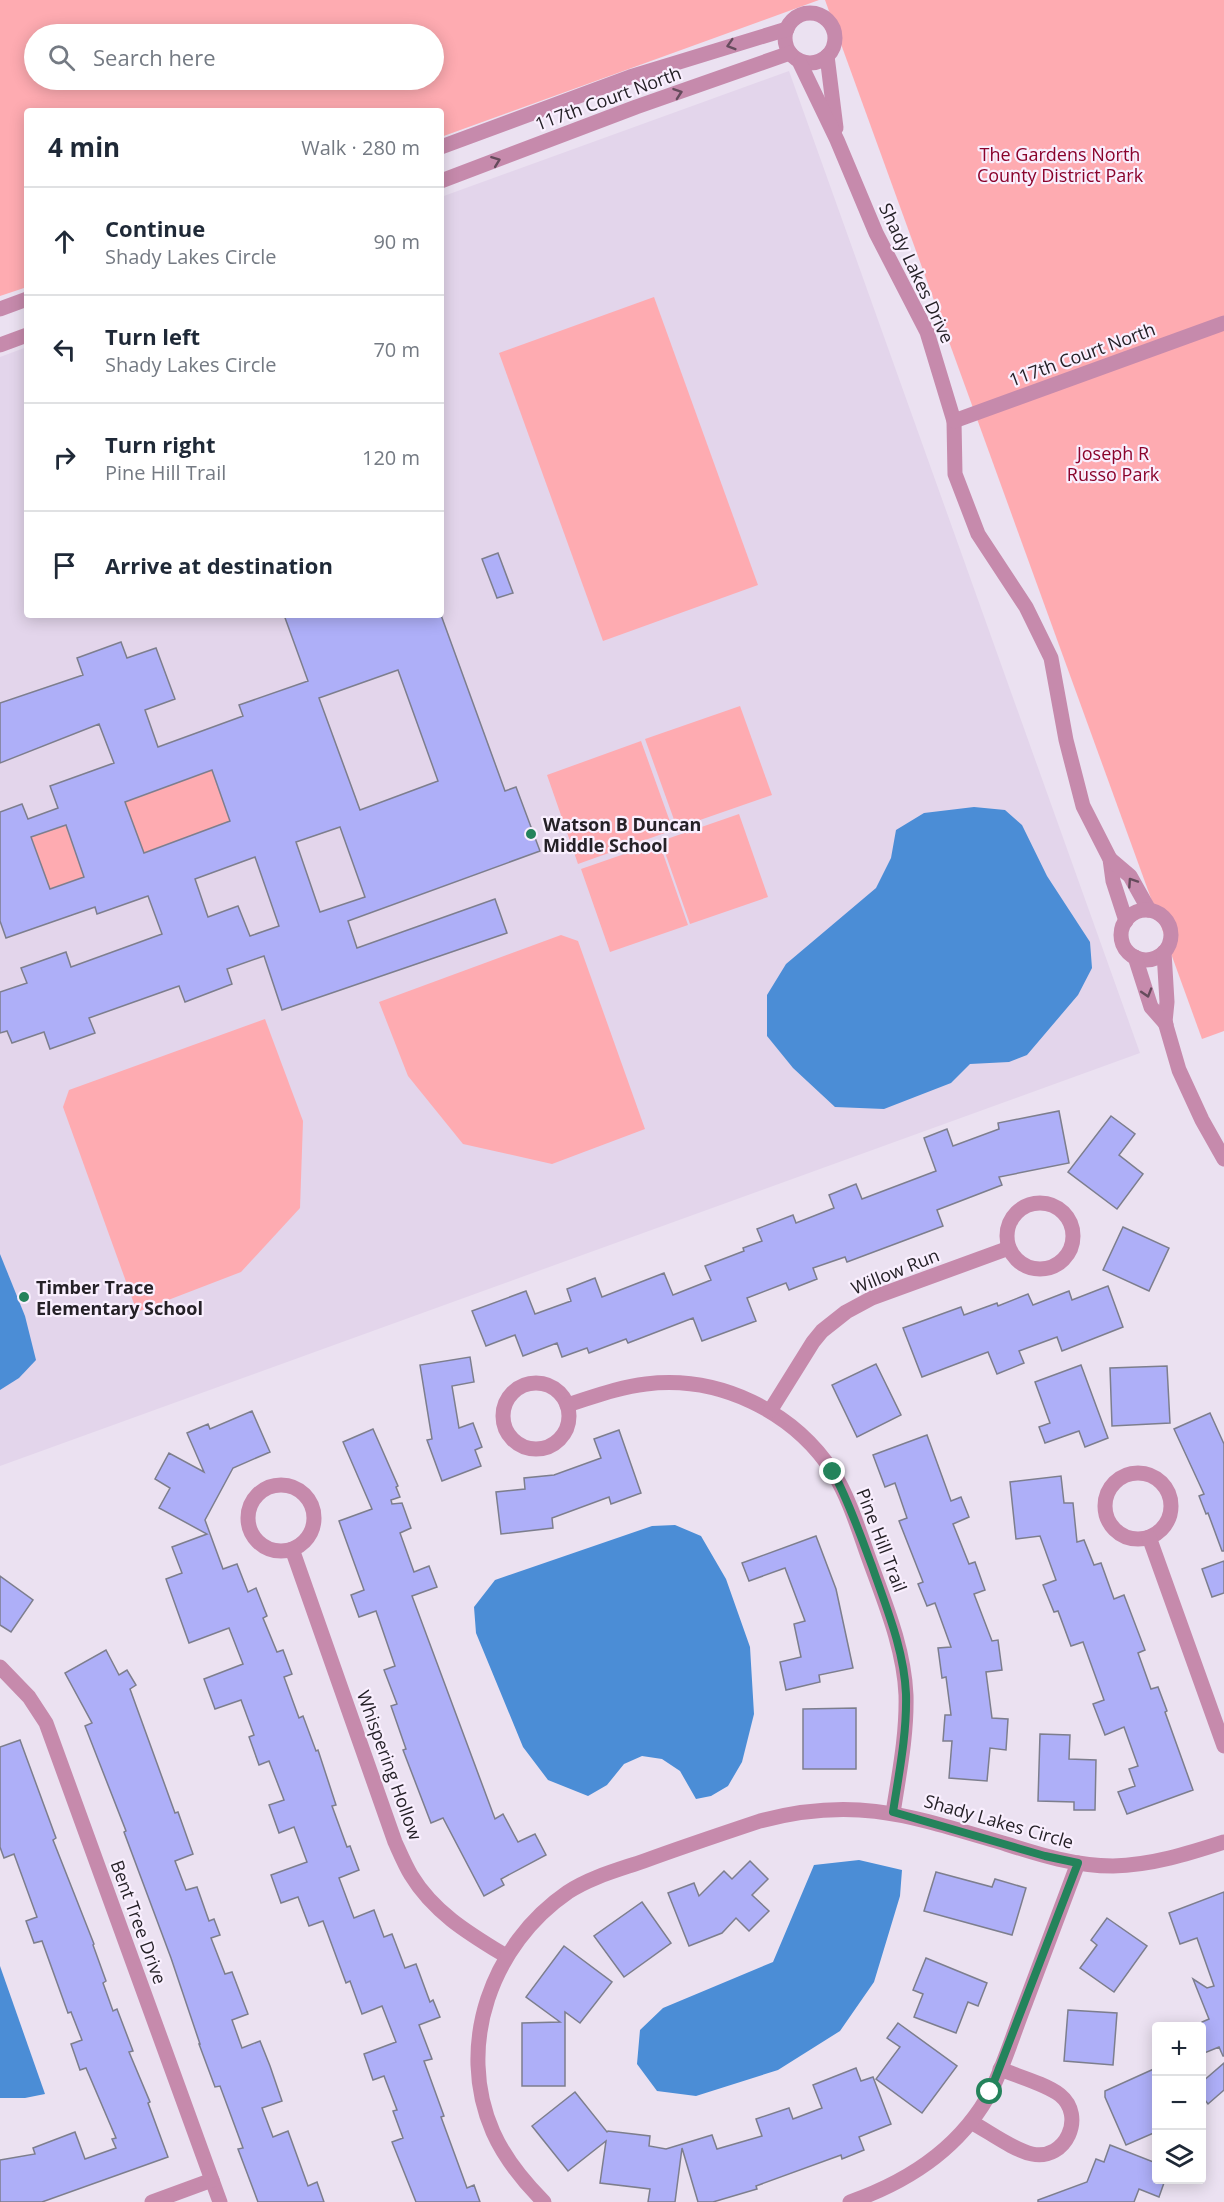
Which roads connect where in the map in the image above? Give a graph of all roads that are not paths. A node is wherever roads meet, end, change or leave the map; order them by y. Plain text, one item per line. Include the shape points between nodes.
1 (787, 29) junction
2 (828, 56) junction
3 (794, 57) junction
4 (837, 140) junction
5 (444, 146) edge
6 (444, 181) edge
7 (24, 300) edge
8 (0, 309) edge
9 (1224, 323) edge
10 (24, 336) edge
11 (0, 345) edge
12 (954, 421) junction
13 (1110, 859) junction
14 (1149, 910) junction
15 (1126, 921) junction
16 (1164, 952) junction
17 (1136, 957) junction
18 (1166, 1024) junction
19 (1224, 1159) edge
20 (1009, 1248) junction
21 (567, 1405) junction
22 (770, 1411) junction
23 (1149, 1537) junction
24 (292, 1549) junction
25 (0, 1667) edge
26 (1224, 1746) edge
27 (893, 1812) junction
28 (1224, 1842) edge
29 (1078, 1863) junction
30 (506, 1956) junction
31 (1000, 2069) junction
32 (970, 2122) junction
33 (212, 2180) junction
34 (152, 2202) edge
35 (220, 2202) edge
36 (544, 2202) edge
37 (850, 2202) edge

1 - 2 street via 806,13 823,17 834,33
1 - 3 street via 785,39
1 -> 5 street, 117th Court North via 630,77
2 - 3 street via 818,62
2 - 4 street, Shady Lakes Drive
3 - 4 street, Shady Lakes Drive
6 -> 3 street, 117th Court North via 636,107
4 - 12 street, Shady Lakes Drive via 876,233 927,332
7 - 8 street
9 - 12 street, 117th Court North
10 - 11 street
12 - 13 street, Shady Lakes Drive via 955,474 978,534 1026,607 1051,658 1083,806
14 -> 13 street, Shady Lakes Drive via 1130,876
13 - 15 street, Shady Lakes Drive
14 - 15 street via 1136,912
14 - 16 street via 1161,914 1170,926 1170,942
15 - 17 street via 1122,941
16 - 17 street via 1151,959
16 - 18 street
17 -> 18 street via 1151,1007
18 - 19 street via 1179,1070
20 - 20 street via 1024,1266 1035,1270 1057,1265 1072,1247 1070,1220 1053,1206 1030,1204 1012,1218 1006,1232
20 - 22 street, Willow Run via 872,1298 846,1312 813,1342
21 - 21 street via 558,1390 549,1385 526,1384 508,1398 502,1412 503,1423 520,1446 542,1449 562,1437 568,1426
21 - 22 street, Pine Hill Trail via 618,1389 676,1383 720,1389
22 - 27 street, Pine Hill Trail via 816,1449 833,1472 847,1498 894,1628 906,1694 905,1734
23 - 23 street via 1164,1527 1170,1516 1171,1500 1160,1480 1151,1475 1128,1474 1110,1487 1104,1502 1105,1514 1122,1535 1132,1539
23 - 26 street
24 - 24 street via 313,1528 314,1512 310,1501 294,1487 271,1486 253,1499 247,1514 248,1526 264,1547 275,1551
24 - 30 street, Whispering Hollow via 395,1842 410,1874 436,1907 460,1928
25 - 33 street, Bent Tree Drive via 29,1697 46,1723
27 - 29 street, Shady Lakes Circle
27 - 30 street, Shady Lakes Circle via 852,1808 786,1814 596,1877 546,1908
28 - 29 street via 1178,1858 1145,1864
29 - 31 street, Shady Lakes Circle
30 - 36 street, Shady Lakes Circle via 484,2010 478,2069 488,2119 507,2159
31 - 32 street, Shady Lakes Circle
31 - 32 street via 1061,2096 1072,2116 1071,2132 1065,2143 1056,2150 1034,2155
32 - 37 street, Shady Lakes Circle via 930,2163 903,2180
33 - 34 street
33 - 35 street, Bent Tree Drive

